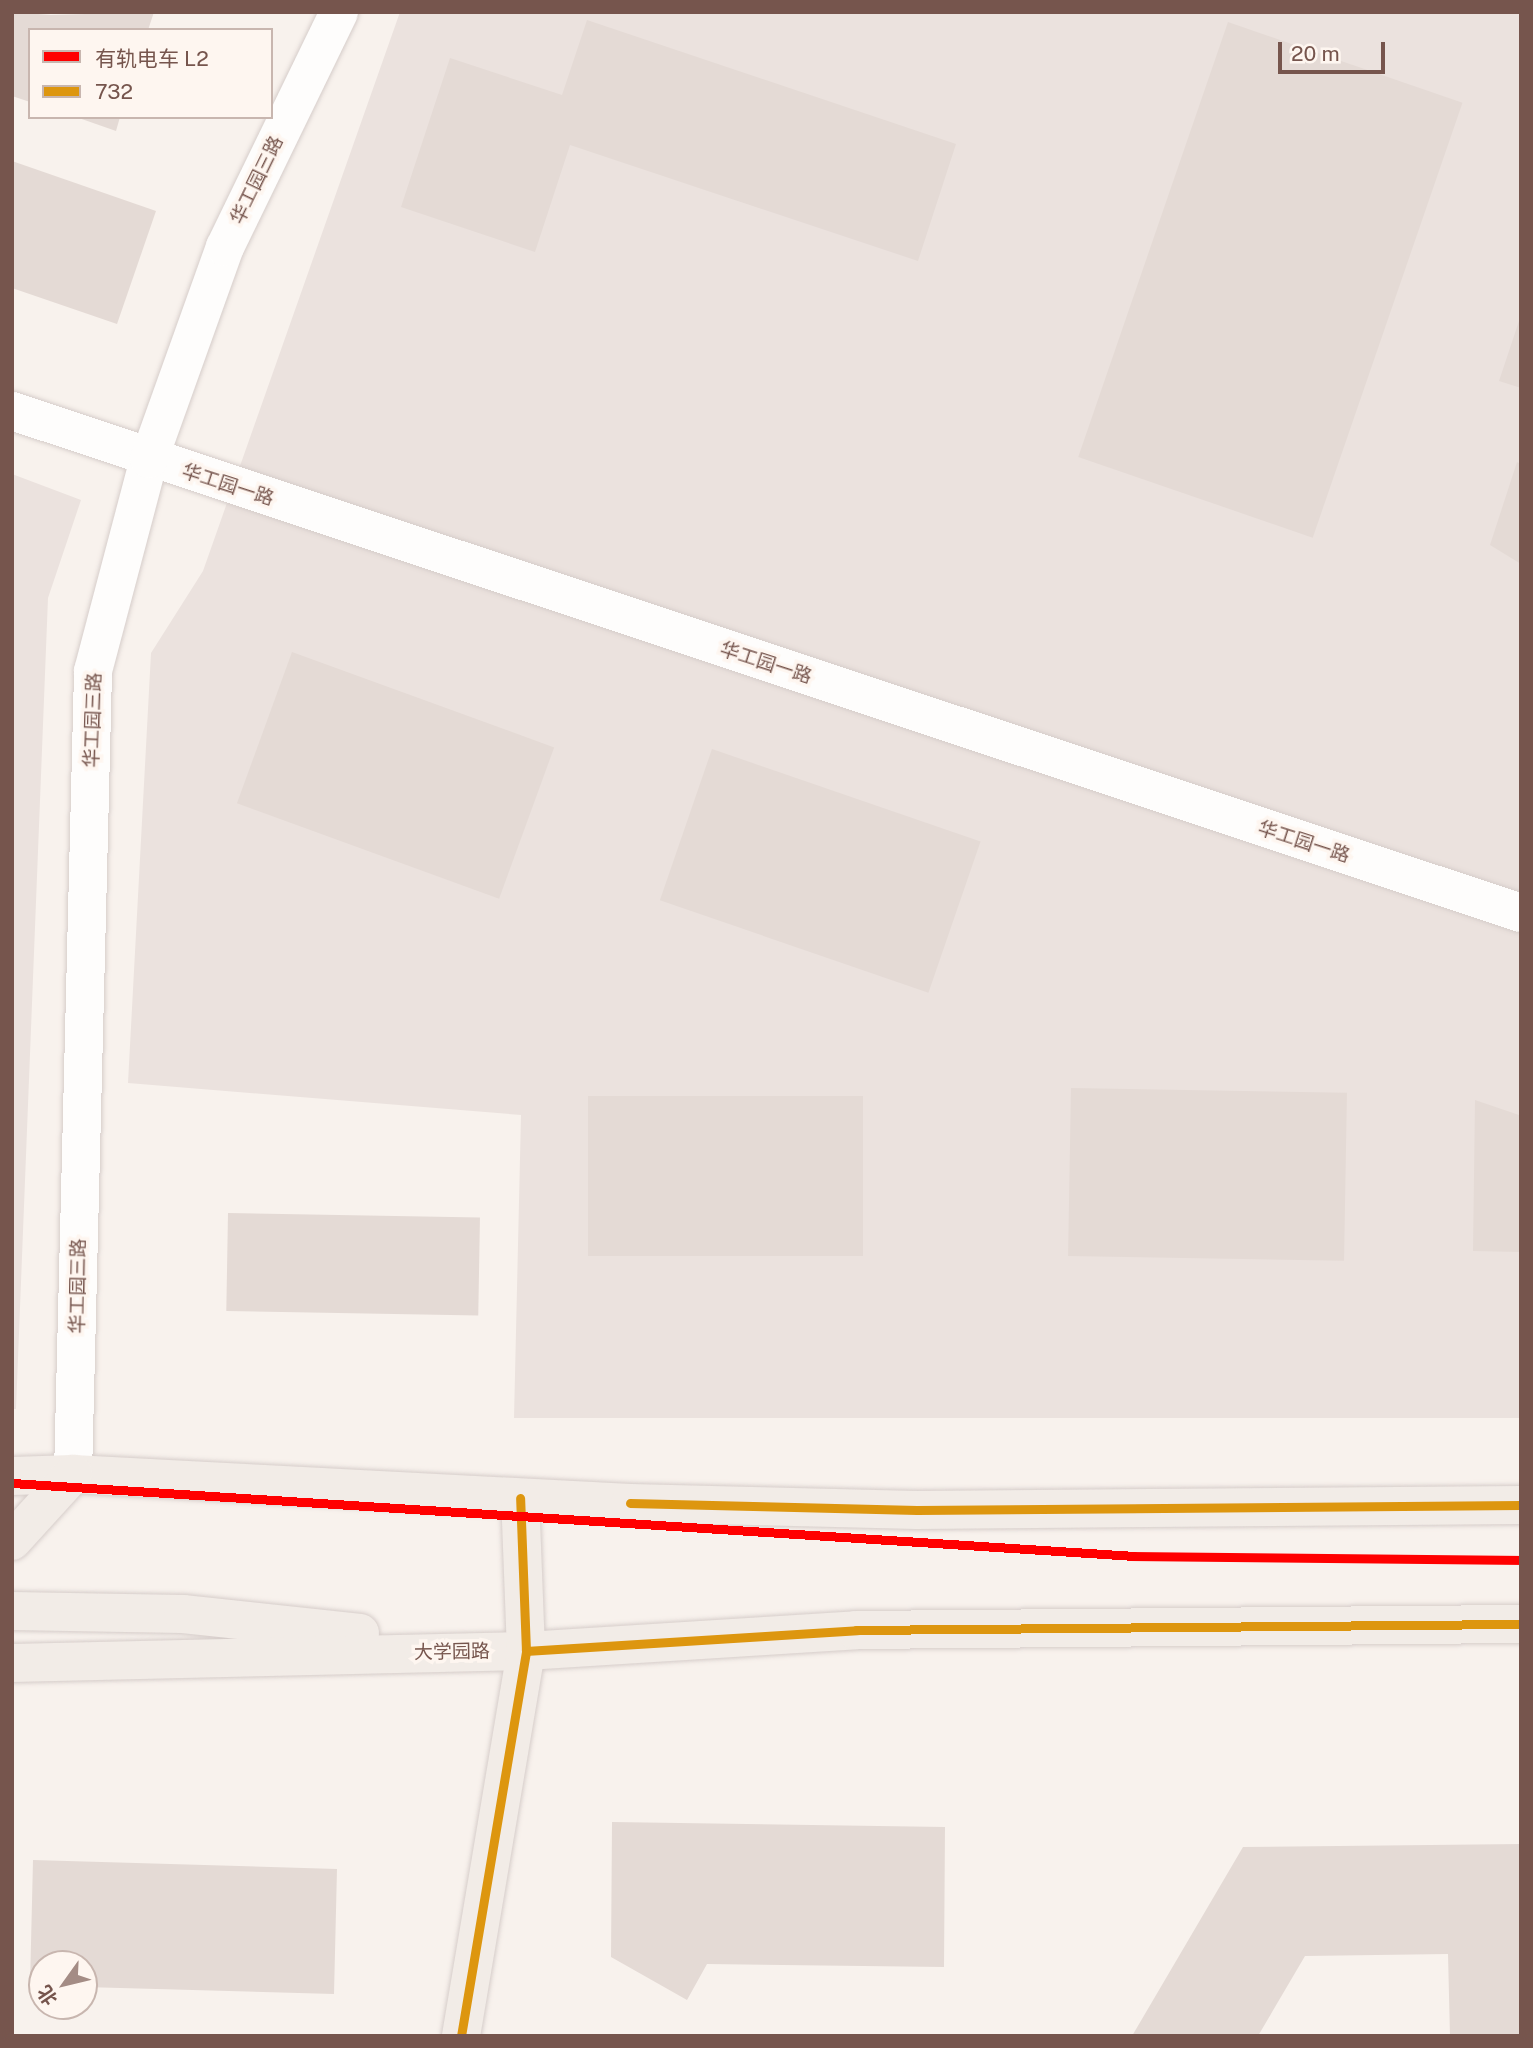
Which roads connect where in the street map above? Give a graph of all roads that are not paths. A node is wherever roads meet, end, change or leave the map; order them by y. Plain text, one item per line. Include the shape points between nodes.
1 (339, 12) edge
2 (12, 411) edge
3 (149, 459) junction
4 (1521, 913) edge
5 (73, 1474) junction
6 (12, 1476) edge
7 (520, 1498) junction
8 (1521, 1505) edge
9 (12, 1541) edge
10 (12, 1611) edge
11 (1521, 1624) edge
12 (526, 1651) junction
13 (12, 1663) edge
14 (461, 2036) edge

1 - 3 street, 华工园三路 via 225,247
2 - 3 street, 华工园一路
3 - 4 street, 华工园一路
3 - 5 street, 华工园三路 via 93,671
5 - 6 main road
5 - 7 main road
5 - 9 main road
7 - 8 main road via 917,1510
7 - 12 main road
10 - 12 main road via 183,1614
11 - 12 main road, 大学园路 via 856,1630
12 - 13 main road, 大学园路
12 - 14 main road

